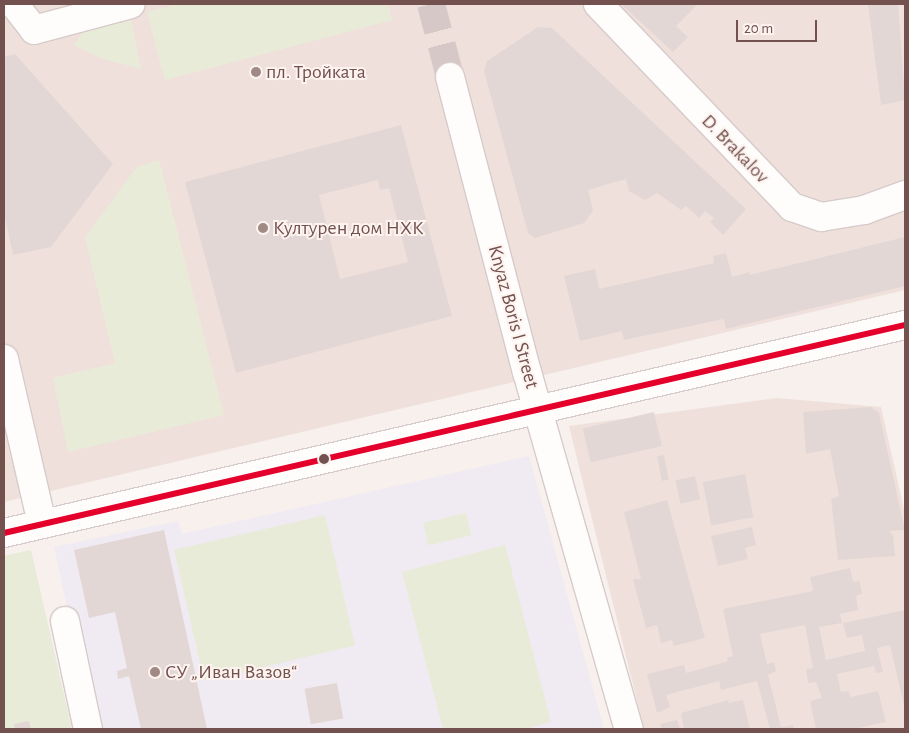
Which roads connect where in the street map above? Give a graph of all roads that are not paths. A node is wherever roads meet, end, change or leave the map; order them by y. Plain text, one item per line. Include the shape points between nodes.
1 (14, 4) edge
2 (131, 4) edge
3 (598, 4) edge
4 (450, 77) tunnel mouth
5 (905, 195) edge
6 (905, 325) edge
7 (4, 359) edge
8 (539, 411) junction
9 (42, 524) junction
10 (4, 533) edge
11 (64, 621) dead end
12 (88, 729) edge
13 (628, 729) edge

1 - 2 street via 34,30
3 - 5 street, D. Brakalov via 792,207 821,217 864,210
4 - 8 street, Knyaz Boris I Street
6 - 8 street
7 - 9 street
8 - 9 street
8 - 13 street, Knyaz Boris I Street
9 - 10 street
11 - 12 street

